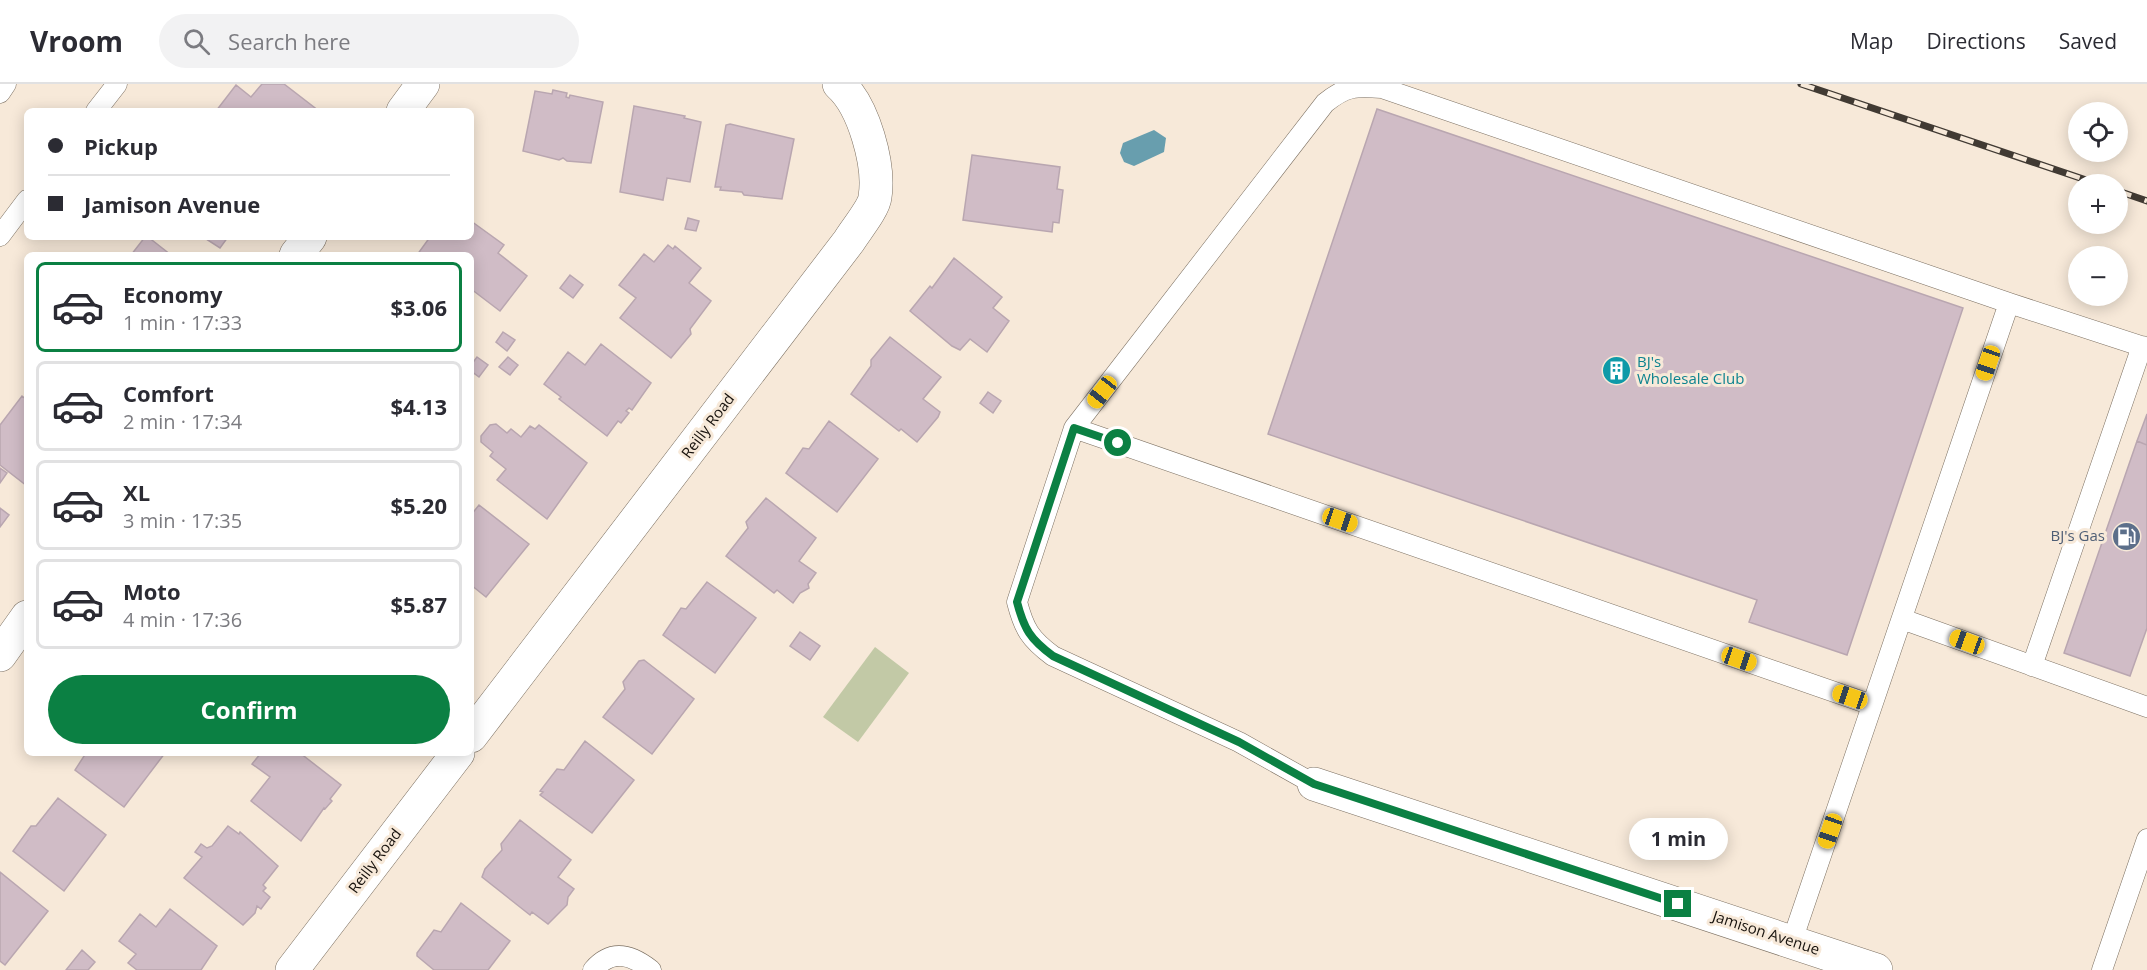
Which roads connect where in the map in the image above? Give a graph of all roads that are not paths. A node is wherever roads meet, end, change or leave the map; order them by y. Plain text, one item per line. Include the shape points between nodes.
1 (6, 84) edge
2 (117, 84) edge
3 (423, 84) edge
4 (845, 89) edge
5 (0, 93) edge
6 (98, 108) edge
7 (405, 108) edge
8 (24, 202) edge
9 (6, 214) edge
10 (0, 236) edge
11 (2009, 303) junction
12 (2144, 347) edge
13 (1074, 428) junction
14 (1902, 619) junction
15 (24, 621) edge
16 (0, 655) edge
17 (2032, 666) junction
18 (1872, 705) junction
19 (2147, 707) edge
20 (474, 732) edge
21 (456, 756) edge
22 (1314, 784) joint
23 (2147, 839) edge
24 (1792, 941) junction
25 (292, 970) edge
26 (593, 970) edge
27 (651, 970) edge
28 (1876, 970) edge
29 (2102, 970) edge

1 - 5 lane
2 - 6 lane
3 - 7 street
4 - 20 street, Reilly Road via 871,142 876,199 849,242
8 - 9 lane
9 - 10 lane
11 - 12 lane
11 - 13 lane via 1382,88 1356,86 1339,91 1325,103
11 - 14 lane
12 - 17 lane
13 - 18 lane
13 - 22 lane via 1017,602 1023,625 1034,642 1053,656 1239,742
14 - 17 lane
14 - 18 lane
15 - 16 street
17 - 19 lane
18 - 24 lane
21 - 25 street, Reilly Road
22 - 24 street, Jamison Avenue
23 - 29 lane
24 - 28 street, Jamison Avenue
26 - 27 lane via 620,955 636,958

